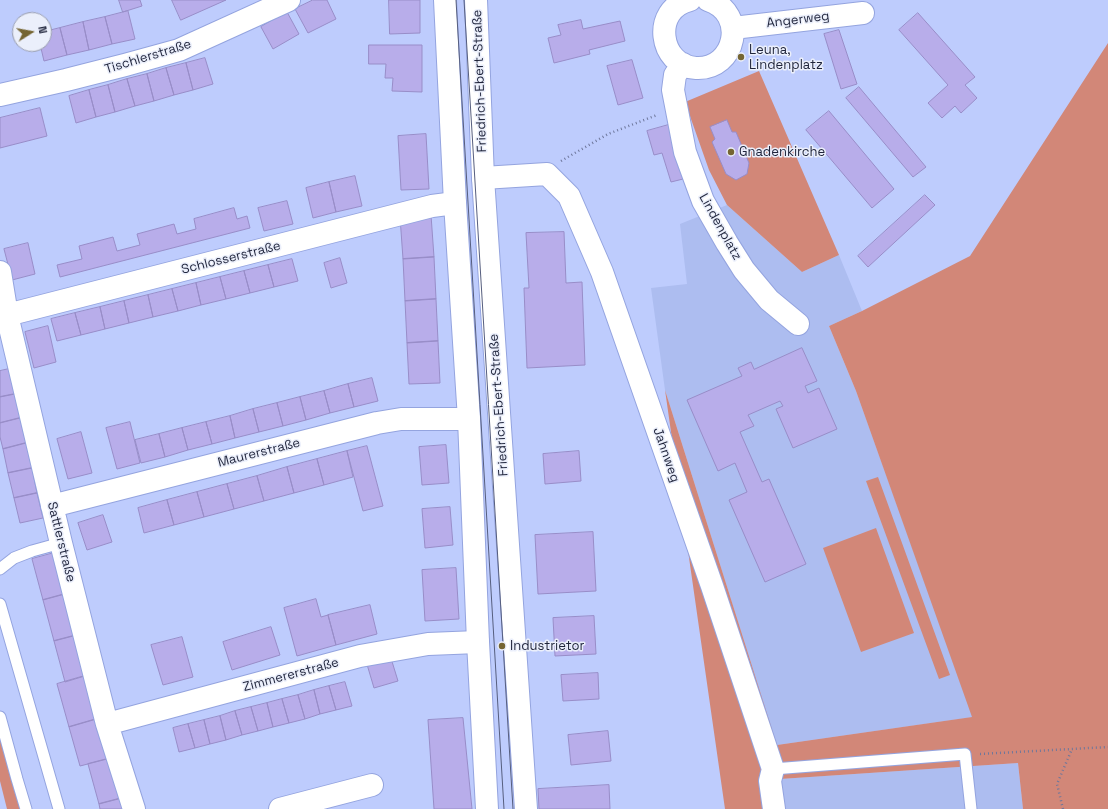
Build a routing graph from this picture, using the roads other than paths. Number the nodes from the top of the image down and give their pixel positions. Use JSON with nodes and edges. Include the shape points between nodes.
{"nodes":[{"id":1,"x":289,"y":0,"type":"edge"},
{"id":2,"x":445,"y":0,"type":"edge"},
{"id":3,"x":476,"y":0,"type":"edge"},
{"id":4,"x":690,"y":0,"type":"edge"},
{"id":5,"x":708,"y":0,"type":"edge"},
{"id":6,"x":863,"y":13,"type":"dead end"},
{"id":7,"x":733,"y":28,"type":"junction"},
{"id":8,"x":683,"y":64,"type":"junction"},
{"id":9,"x":0,"y":95,"type":"edge"},
{"id":10,"x":484,"y":178,"type":"junction"},
{"id":11,"x":455,"y":203,"type":"junction"},
{"id":12,"x":0,"y":272,"type":"edge"},
{"id":13,"x":7,"y":316,"type":"junction"},
{"id":14,"x":798,"y":324,"type":"dead end"},
{"id":15,"x":469,"y":419,"type":"junction"},
{"id":16,"x":52,"y":506,"type":"junction"},
{"id":17,"x":61,"y":543,"type":"junction"},
{"id":18,"x":0,"y":569,"type":"edge"},
{"id":19,"x":0,"y":604,"type":"edge"},
{"id":20,"x":478,"y":642,"type":"junction"},
{"id":21,"x":0,"y":717,"type":"edge"},
{"id":22,"x":107,"y":724,"type":"junction"},
{"id":23,"x":773,"y":769,"type":"junction"},
{"id":24,"x":372,"y":785,"type":"dead end"},
{"id":25,"x":26,"y":809,"type":"edge"},
{"id":26,"x":58,"y":809,"type":"edge"},
{"id":27,"x":134,"y":809,"type":"edge"},
{"id":28,"x":280,"y":809,"type":"edge"},
{"id":29,"x":487,"y":809,"type":"edge"},
{"id":30,"x":526,"y":809,"type":"edge"},
{"id":31,"x":774,"y":809,"type":"edge"},
{"id":32,"x":971,"y":809,"type":"edge"}],
"edges":[{"from":1,"to":9,"type":"street","name":"Tischlerstraße","via":[[179,50]]},
{"from":2,"to":11,"type":"street"},
{"from":3,"to":10,"type":"street","name":"Friedrich-Ebert-Straße"},
{"from":4,"to":8,"type":"street","via":[[673,9],[666,19],[664,33],[666,46],[674,58]]},
{"from":5,"to":7,"type":"street","via":[[724,10]]},
{"from":6,"to":7,"type":"street","name":"Angerweg"},
{"from":7,"to":8,"type":"street","via":[[733,38],[728,51],[721,59],[708,67],[695,68]]},
{"from":8,"to":14,"type":"street","name":"Lindenplatz","via":[[675,74],[673,90],[685,152],[703,201],[744,270],[769,300]]},
{"from":10,"to":23,"type":"street","name":"Jahnweg","via":[[547,174],[570,196],[602,272]]},
{"from":10,"to":30,"type":"street","name":"Friedrich-Ebert-Straße"},
{"from":11,"to":13,"type":"street","name":"Schlosserstraße","via":[[432,206]]},
{"from":11,"to":15,"type":"street"},
{"from":12,"to":13,"type":"street","name":"Sattlerstraße"},
{"from":13,"to":16,"type":"street","name":"Sattlerstraße"},
{"from":15,"to":16,"type":"street","name":"Maurerstraße","via":[[401,419],[377,423]]},
{"from":15,"to":20,"type":"street"},
{"from":16,"to":17,"type":"street","name":"Sattlerstraße"},
{"from":17,"to":18,"type":"lane","via":[[14,558]]},
{"from":17,"to":22,"type":"street","name":"Sattlerstraße"},
{"from":19,"to":26,"type":"lane"},
{"from":20,"to":22,"type":"street","name":"Zimmererstraße","via":[[428,644],[360,656]]},
{"from":20,"to":29,"type":"street"},
{"from":21,"to":25,"type":"lane"},
{"from":22,"to":27,"type":"street","name":"Sattlerstraße"},
{"from":23,"to":31,"type":"street","name":"Jahnweg","via":[[770,781]]},
{"from":23,"to":32,"type":"lane","via":[[965,754]]},
{"from":24,"to":28,"type":"street"}]}
